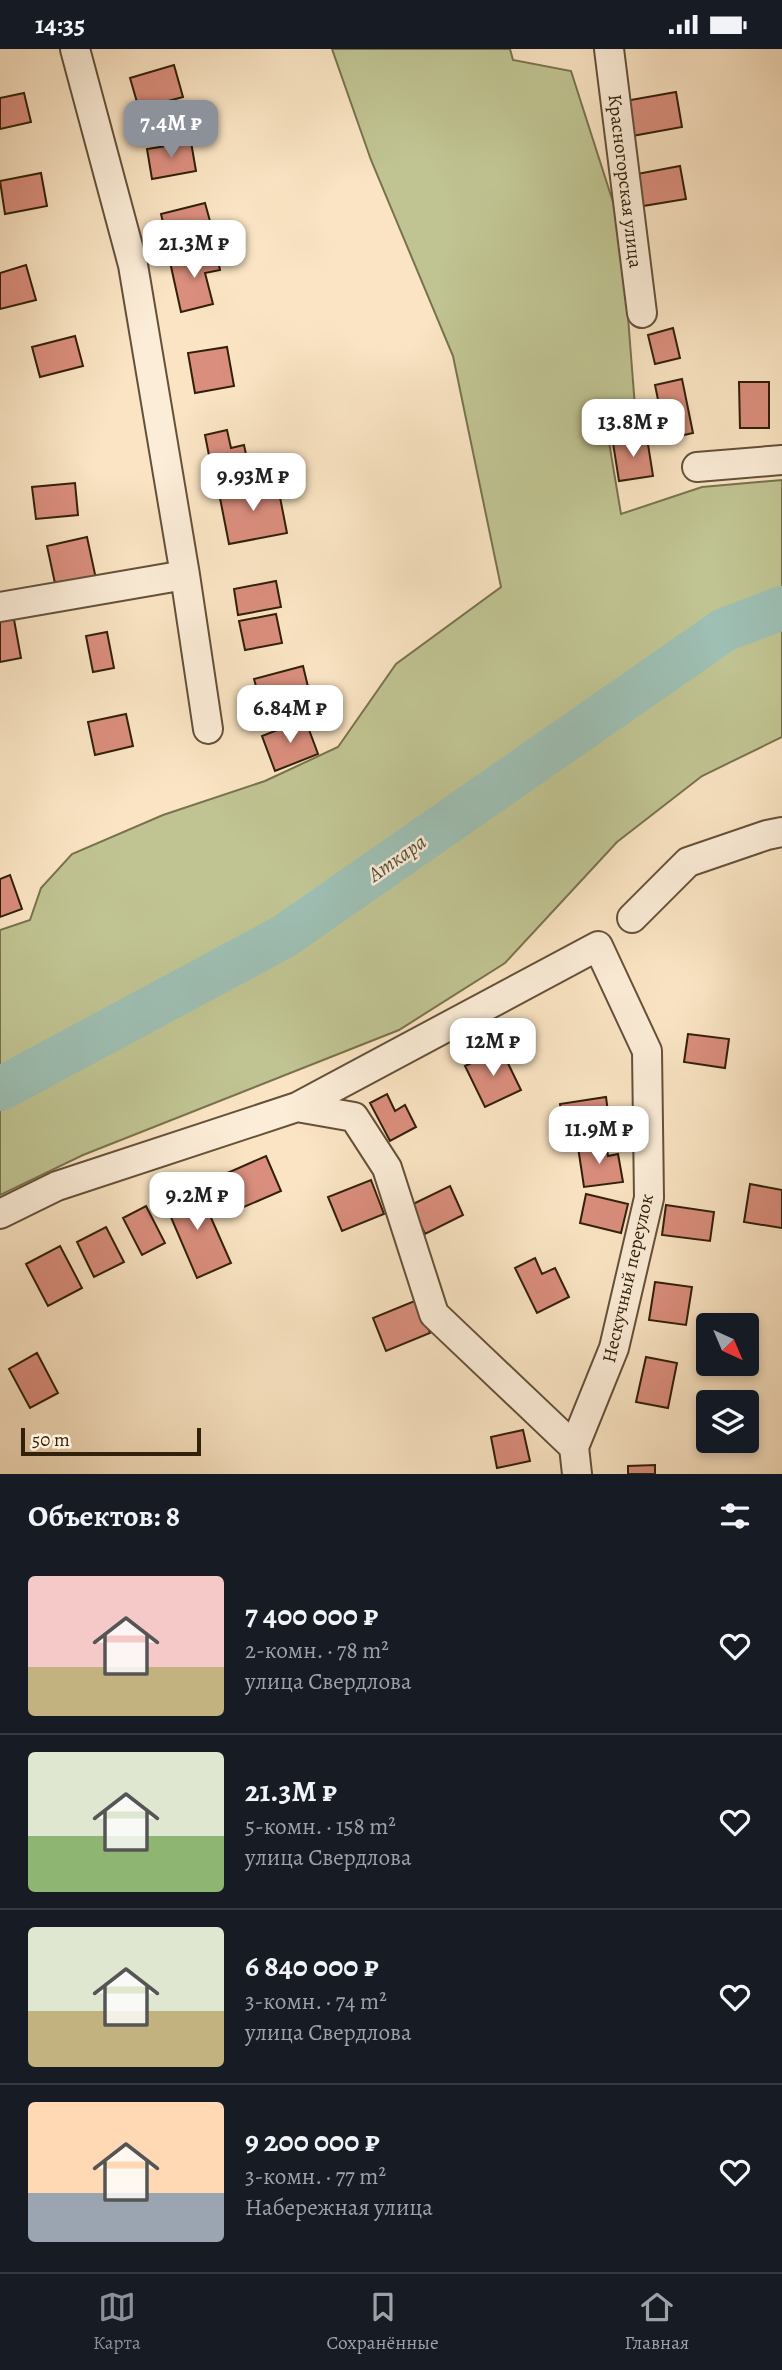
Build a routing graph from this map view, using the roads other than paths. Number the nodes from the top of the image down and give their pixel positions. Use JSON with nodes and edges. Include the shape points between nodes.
{"nodes":[{"id":1,"x":75,"y":49,"type":"edge"},
{"id":2,"x":609,"y":49,"type":"edge"},
{"id":3,"x":642,"y":313,"type":"dead end"},
{"id":4,"x":782,"y":460,"type":"edge"},
{"id":5,"x":697,"y":467,"type":"dead end"},
{"id":6,"x":185,"y":575,"type":"junction"},
{"id":7,"x":0,"y":607,"type":"edge"},
{"id":8,"x":208,"y":729,"type":"dead end"},
{"id":9,"x":782,"y":832,"type":"edge"},
{"id":10,"x":632,"y":918,"type":"dead end"},
{"id":11,"x":297,"y":1107,"type":"junction"},
{"id":12,"x":0,"y":1214,"type":"edge"},
{"id":13,"x":576,"y":1461,"type":"edge"}],
"edges":[{"from":1,"to":6,"type":"street","via":[[133,265]]},
{"from":2,"to":3,"type":"street","name":"Красногорская улица"},
{"from":4,"to":5,"type":"street"},
{"from":6,"to":7,"type":"street"},
{"from":6,"to":8,"type":"street"},
{"from":9,"to":10,"type":"street","via":[[688,862]]},
{"from":11,"to":12,"type":"street","via":[[57,1186]]},
{"from":11,"to":13,"type":"street","name":"Нескучный переулок","via":[[354,1117],[387,1168],[433,1314]]},
{"from":11,"to":13,"type":"street","name":"Нескучный переулок","via":[[598,946],[647,1051],[649,1198],[614,1348]]}]}
